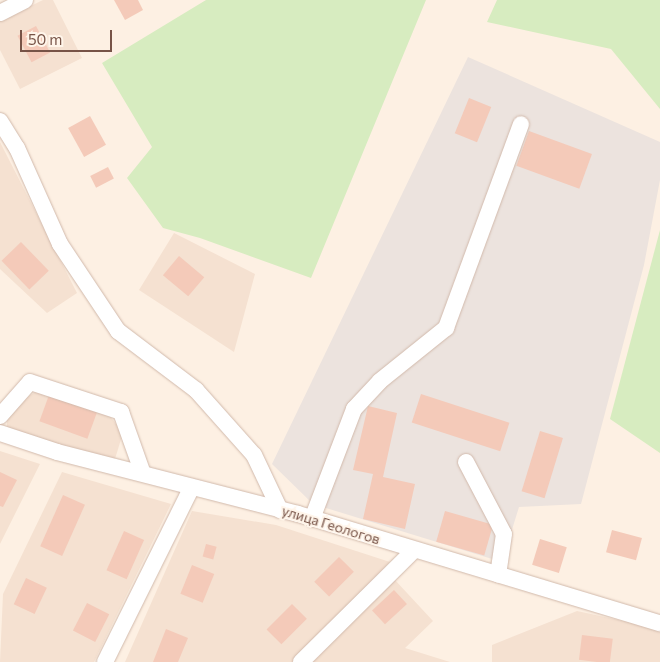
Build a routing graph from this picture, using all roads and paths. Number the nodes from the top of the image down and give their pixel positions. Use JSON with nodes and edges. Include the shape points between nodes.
{"nodes":[{"id":1,"x":25,"y":0,"type":"edge"},
{"id":2,"x":0,"y":12,"type":"edge"},
{"id":3,"x":0,"y":121,"type":"edge"},
{"id":4,"x":521,"y":124,"type":"dead end"},
{"id":5,"x":0,"y":416,"type":"edge"},
{"id":6,"x":0,"y":433,"type":"edge"},
{"id":7,"x":466,"y":462,"type":"dead end"},
{"id":8,"x":142,"y":471,"type":"junction"},
{"id":9,"x":192,"y":487,"type":"junction"},
{"id":10,"x":280,"y":510,"type":"junction"},
{"id":11,"x":312,"y":519,"type":"junction"},
{"id":12,"x":413,"y":551,"type":"junction"},
{"id":13,"x":498,"y":575,"type":"junction"},
{"id":14,"x":660,"y":623,"type":"edge"},
{"id":15,"x":105,"y":662,"type":"edge"},
{"id":16,"x":301,"y":662,"type":"edge"}],
"edges":[{"from":1,"to":2,"type":"street"},
{"from":3,"to":10,"type":"street","via":[[17,148],[60,244],[118,331],[196,390],[254,455]]},
{"from":4,"to":11,"type":"street","via":[[446,328],[380,381],[354,409]]},
{"from":5,"to":8,"type":"street","via":[[30,382],[121,412]]},
{"from":6,"to":8,"type":"street","name":"улица Геологов","via":[[57,452]]},
{"from":7,"to":13,"type":"street","via":[[504,534]]},
{"from":8,"to":9,"type":"street","name":"улица Геологов"},
{"from":9,"to":10,"type":"street","name":"улица Геологов"},
{"from":9,"to":15,"type":"street"},
{"from":10,"to":11,"type":"street","name":"улица Геологов"},
{"from":11,"to":12,"type":"street","name":"улица Геологов"},
{"from":12,"to":13,"type":"street","name":"улица Геологов"},
{"from":12,"to":16,"type":"street"},
{"from":13,"to":14,"type":"street","name":"улица Геологов"}]}
